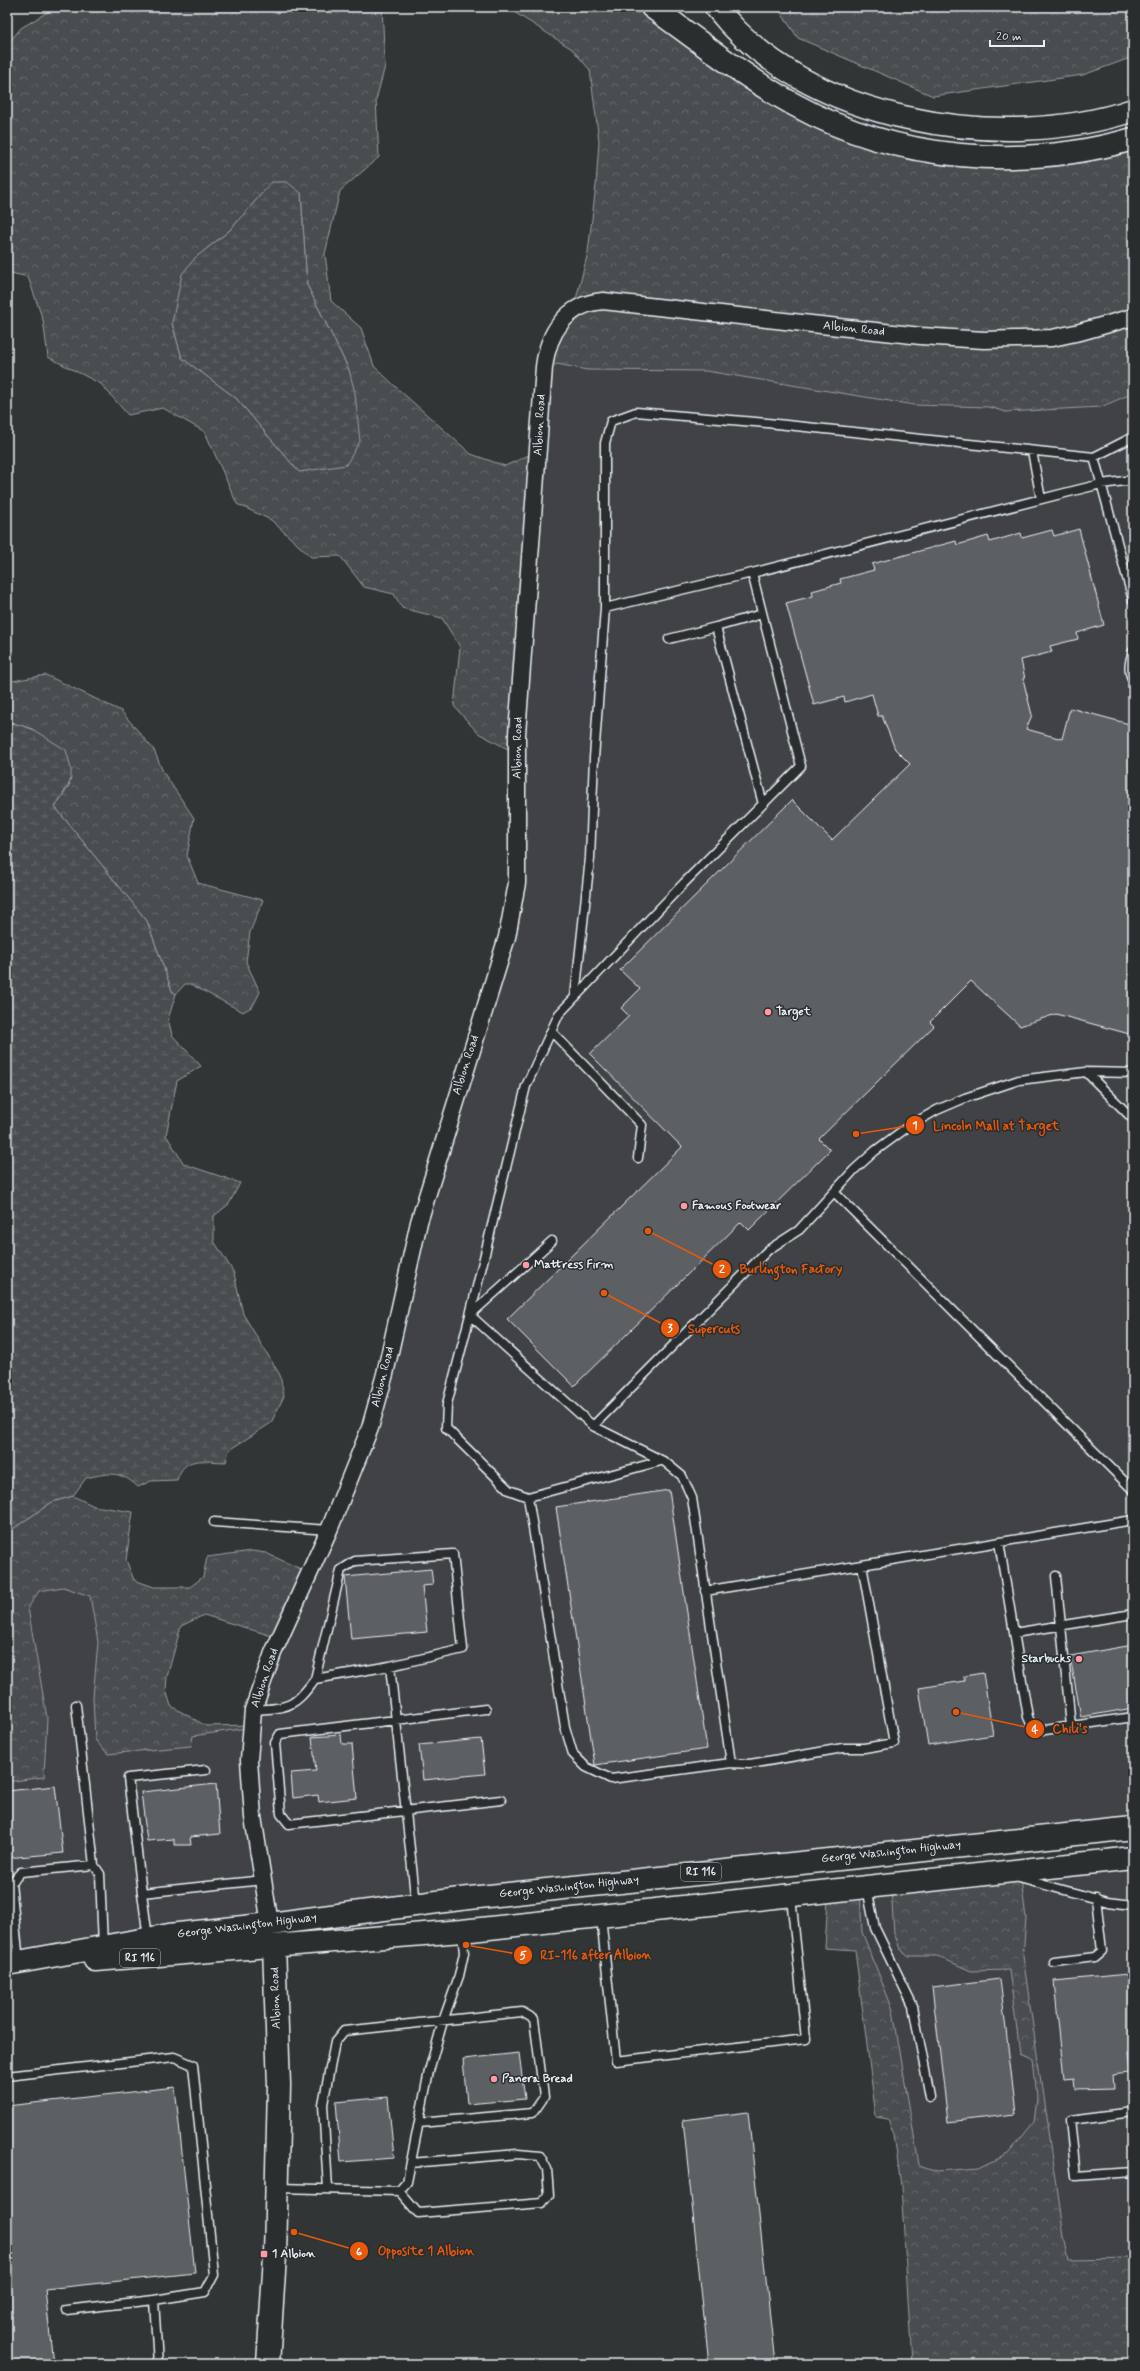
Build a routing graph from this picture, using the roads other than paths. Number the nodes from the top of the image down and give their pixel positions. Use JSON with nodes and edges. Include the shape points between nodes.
{"nodes":[{"id":1,"x":652,"y":7,"type":"edge"},
{"id":2,"x":716,"y":7,"type":"edge"},
{"id":3,"x":1133,"y":110,"type":"edge"},
{"id":4,"x":1133,"y":139,"type":"edge"},
{"id":5,"x":1133,"y":317,"type":"edge"},
{"id":6,"x":1133,"y":437,"type":"edge"},
{"id":7,"x":1032,"y":451,"type":"junction"},
{"id":8,"x":1094,"y":457,"type":"junction"},
{"id":9,"x":1133,"y":480,"type":"edge"},
{"id":10,"x":1101,"y":484,"type":"junction"},
{"id":11,"x":1041,"y":499,"type":"junction"},
{"id":12,"x":752,"y":573,"type":"junction"},
{"id":13,"x":1133,"y":600,"type":"edge"},
{"id":14,"x":605,"y":608,"type":"junction"},
{"id":15,"x":762,"y":614,"type":"junction"},
{"id":16,"x":716,"y":627,"type":"junction"},
{"id":17,"x":669,"y":639,"type":"dead end"},
{"id":18,"x":1133,"y":651,"type":"edge"},
{"id":19,"x":1133,"y":680,"type":"edge"},
{"id":20,"x":763,"y":804,"type":"junction"},
{"id":21,"x":575,"y":997,"type":"junction"},
{"id":22,"x":551,"y":1031,"type":"junction"},
{"id":23,"x":1086,"y":1072,"type":"junction"},
{"id":24,"x":1133,"y":1073,"type":"edge"},
{"id":25,"x":1133,"y":1119,"type":"edge"},
{"id":26,"x":638,"y":1158,"type":"dead end"},
{"id":27,"x":834,"y":1192,"type":"junction"},
{"id":28,"x":552,"y":1241,"type":"dead end"},
{"id":29,"x":470,"y":1315,"type":"junction"},
{"id":30,"x":593,"y":1426,"type":"junction"},
{"id":31,"x":661,"y":1461,"type":"junction"},
{"id":32,"x":1133,"y":1490,"type":"edge"},
{"id":33,"x":528,"y":1497,"type":"junction"},
{"id":34,"x":1133,"y":1520,"type":"edge"},
{"id":35,"x":214,"y":1522,"type":"dead end"},
{"id":36,"x":329,"y":1530,"type":"junction"},
{"id":37,"x":999,"y":1542,"type":"junction"},
{"id":38,"x":862,"y":1565,"type":"junction"},
{"id":39,"x":1056,"y":1576,"type":"dead end"},
{"id":40,"x":705,"y":1591,"type":"junction"},
{"id":41,"x":1133,"y":1614,"type":"edge"},
{"id":42,"x":1059,"y":1626,"type":"junction"},
{"id":43,"x":1014,"y":1633,"type":"junction"},
{"id":44,"x":390,"y":1666,"type":"junction"},
{"id":45,"x":315,"y":1679,"type":"junction"},
{"id":46,"x":76,"y":1705,"type":"dead end"},
{"id":47,"x":486,"y":1709,"type":"dead end"},
{"id":48,"x":253,"y":1710,"type":"junction"},
{"id":49,"x":1133,"y":1717,"type":"edge"},
{"id":50,"x":396,"y":1720,"type":"junction"},
{"id":51,"x":1071,"y":1726,"type":"junction"},
{"id":52,"x":731,"y":1763,"type":"junction"},
{"id":53,"x":206,"y":1770,"type":"dead end"},
{"id":54,"x":501,"y":1800,"type":"dead end"},
{"id":55,"x":406,"y":1810,"type":"junction"},
{"id":56,"x":1133,"y":1828,"type":"edge"},
{"id":57,"x":1133,"y":1858,"type":"edge"},
{"id":58,"x":94,"y":1865,"type":"junction"},
{"id":59,"x":1000,"y":1873,"type":"junction"},
{"id":60,"x":263,"y":1880,"type":"junction"},
{"id":61,"x":867,"y":1888,"type":"junction"},
{"id":62,"x":142,"y":1893,"type":"junction"},
{"id":63,"x":791,"y":1897,"type":"junction"},
{"id":64,"x":1096,"y":1898,"type":"junction"},
{"id":65,"x":416,"y":1905,"type":"junction"},
{"id":66,"x":1133,"y":1905,"type":"edge"},
{"id":67,"x":601,"y":1917,"type":"junction"},
{"id":68,"x":270,"y":1924,"type":"junction"},
{"id":69,"x":462,"y":1931,"type":"junction"},
{"id":70,"x":148,"y":1939,"type":"junction"},
{"id":71,"x":274,"y":1946,"type":"junction"},
{"id":72,"x":103,"y":1947,"type":"junction"},
{"id":73,"x":1054,"y":1962,"type":"dead end"},
{"id":74,"x":11,"y":1964,"type":"edge"},
{"id":75,"x":443,"y":2021,"type":"junction"},
{"id":76,"x":7,"y":2076,"type":"edge"},
{"id":77,"x":930,"y":2097,"type":"dead end"},
{"id":78,"x":1133,"y":2112,"type":"edge"},
{"id":79,"x":419,"y":2123,"type":"junction"},
{"id":80,"x":411,"y":2163,"type":"junction"},
{"id":81,"x":1133,"y":2172,"type":"edge"},
{"id":82,"x":277,"y":2188,"type":"junction"},
{"id":83,"x":328,"y":2189,"type":"junction"},
{"id":84,"x":399,"y":2191,"type":"junction"},
{"id":85,"x":154,"y":2300,"type":"junction"},
{"id":86,"x":66,"y":2310,"type":"dead end"},
{"id":87,"x":149,"y":2364,"type":"edge"},
{"id":88,"x":158,"y":2364,"type":"edge"},
{"id":89,"x":268,"y":2364,"type":"edge"}],
"edges":[{"from":1,"to":4,"type":"main road","via":[[774,93],[840,126],[887,142],[965,155],[1018,157],[1087,149]]},
{"from":2,"to":3,"type":"main road","via":[[753,45],[787,69],[829,91],[894,115],[941,124],[1015,129],[1083,122]]},
{"from":5,"to":36,"type":"street","name":"Albion Road","via":[[1080,332],[1017,340],[921,336],[603,302],[584,304],[560,323],[546,355],[542,391],[518,716],[518,865],[512,918],[417,1229],[385,1374],[370,1428]]},
{"from":6,"to":8,"type":"lane"},
{"from":7,"to":8,"type":"lane"},
{"from":7,"to":11,"type":"lane"},
{"from":7,"to":14,"type":"lane","via":[[715,418],[636,412],[629,414],[611,421],[605,444]]},
{"from":8,"to":10,"type":"lane"},
{"from":9,"to":10,"type":"lane"},
{"from":10,"to":11,"type":"lane"},
{"from":10,"to":13,"type":"lane"},
{"from":11,"to":12,"type":"lane"},
{"from":12,"to":14,"type":"lane"},
{"from":12,"to":15,"type":"lane"},
{"from":14,"to":21,"type":"lane","via":[[590,858]]},
{"from":15,"to":16,"type":"lane"},
{"from":15,"to":20,"type":"lane","via":[[801,766]]},
{"from":16,"to":17,"type":"lane"},
{"from":16,"to":20,"type":"lane"},
{"from":18,"to":19,"type":"lane","via":[[1130,660],[1130,675]]},
{"from":20,"to":21,"type":"lane"},
{"from":21,"to":22,"type":"lane","via":[[559,1014]]},
{"from":22,"to":26,"type":"lane","via":[[642,1125]]},
{"from":22,"to":29,"type":"lane","via":[[526,1086]]},
{"from":23,"to":24,"type":"lane"},
{"from":23,"to":25,"type":"lane"},
{"from":23,"to":27,"type":"lane","via":[[1019,1080],[937,1110],[909,1126],[875,1151]]},
{"from":27,"to":30,"type":"lane","via":[[799,1230],[768,1250]]},
{"from":27,"to":32,"type":"lane"},
{"from":28,"to":29,"type":"lane"},
{"from":29,"to":30,"type":"lane"},
{"from":29,"to":33,"type":"lane","via":[[447,1404],[446,1428],[509,1490]]},
{"from":30,"to":31,"type":"lane"},
{"from":31,"to":33,"type":"lane"},
{"from":31,"to":40,"type":"lane","via":[[682,1476],[692,1498]]},
{"from":33,"to":52,"type":"lane","via":[[565,1727],[573,1754],[586,1767],[611,1779]]},
{"from":34,"to":37,"type":"lane"},
{"from":35,"to":36,"type":"lane"},
{"from":36,"to":48,"type":"street","name":"Albion Road","via":[[273,1653]]},
{"from":37,"to":38,"type":"lane"},
{"from":37,"to":43,"type":"lane"},
{"from":38,"to":40,"type":"lane"},
{"from":38,"to":52,"type":"lane","via":[[894,1743],[864,1748],[843,1748],[750,1764]]},
{"from":39,"to":42,"type":"lane"},
{"from":40,"to":52,"type":"lane"},
{"from":41,"to":42,"type":"lane"},
{"from":42,"to":43,"type":"lane"},
{"from":42,"to":51,"type":"lane"},
{"from":43,"to":51,"type":"lane","via":[[1028,1717],[1033,1728],[1045,1730]]},
{"from":44,"to":45,"type":"lane"},
{"from":44,"to":45,"type":"lane","via":[[463,1649],[453,1554],[355,1561],[341,1570]]},
{"from":44,"to":50,"type":"lane"},
{"from":45,"to":48,"type":"lane","via":[[302,1698],[291,1705]]},
{"from":46,"to":58,"type":"lane"},
{"from":47,"to":50,"type":"lane"},
{"from":48,"to":60,"type":"street","name":"Albion Road","via":[[249,1760],[254,1825]]},
{"from":49,"to":51,"type":"lane"},
{"from":50,"to":55,"type":"lane"},
{"from":50,"to":55,"type":"lane","via":[[280,1734],[275,1742],[281,1814],[288,1824]]},
{"from":53,"to":62,"type":"lane","via":[[128,1778]]},
{"from":54,"to":55,"type":"lane"},
{"from":55,"to":65,"type":"lane"},
{"from":56,"to":65,"type":"main road","name":"George Washington Highway","number":"RI 116","via":[[604,1882]]},
{"from":57,"to":59,"type":"main road","name":"George Washington Highway","number":"RI 116"},
{"from":58,"to":72,"type":"lane","via":[[100,1874]]},
{"from":58,"to":74,"type":"lane","via":[[21,1872],[11,1883]]},
{"from":59,"to":61,"type":"main road","name":"George Washington Highway","number":"RI 116"},
{"from":59,"to":64,"type":"lane"},
{"from":60,"to":62,"type":"lane"},
{"from":60,"to":68,"type":"street","name":"Albion Road"},
{"from":61,"to":63,"type":"main road","name":"George Washington Highway","number":"RI 116"},
{"from":61,"to":77,"type":"lane","via":[[875,1928],[913,2006]]},
{"from":62,"to":70,"type":"lane"},
{"from":63,"to":67,"type":"main road","name":"George Washington Highway","number":"RI 116"},
{"from":63,"to":67,"type":"lane","via":[[806,2039],[616,2061]]},
{"from":64,"to":66,"type":"lane"},
{"from":64,"to":73,"type":"lane","via":[[1102,1951],[1095,1957]]},
{"from":65,"to":68,"type":"main road","name":"George Washington Highway","number":"RI 116"},
{"from":67,"to":69,"type":"main road","name":"George Washington Highway","number":"RI 116"},
{"from":68,"to":70,"type":"main road","name":"George Washington Highway","number":"RI 116"},
{"from":68,"to":71,"type":"main road","name":"Albion Road"},
{"from":69,"to":71,"type":"main road","name":"George Washington Highway","number":"RI 116"},
{"from":69,"to":75,"type":"lane","via":[[464,1952],[459,1976]]},
{"from":70,"to":72,"type":"main road","name":"George Washington Highway","number":"RI 116"},
{"from":71,"to":74,"type":"main road","name":"George Washington Highway","number":"RI 116","via":[[158,1957]]},
{"from":71,"to":82,"type":"main road","name":"Albion Road","via":[[279,2085]]},
{"from":72,"to":74,"type":"main road","name":"George Washington Highway","number":"RI 116"},
{"from":75,"to":79,"type":"lane","via":[[429,2071]]},
{"from":75,"to":79,"type":"lane","via":[[522,2012],[534,2019],[544,2097],[533,2113]]},
{"from":75,"to":83,"type":"lane","via":[[344,2031],[335,2042],[323,2104]]},
{"from":76,"to":85,"type":"lane","via":[[174,2057],[193,2065],[214,2275],[205,2292]]},
{"from":78,"to":81,"type":"lane","via":[[1070,2120],[1076,2176]]},
{"from":79,"to":80,"type":"lane"},
{"from":80,"to":84,"type":"lane","via":[[407,2182]]},
{"from":80,"to":84,"type":"lane","via":[[518,2154],[540,2156],[547,2169],[549,2195],[542,2203],[418,2213]]},
{"from":82,"to":83,"type":"lane"},
{"from":82,"to":89,"type":"main road","name":"Albion Road","via":[[276,2256]]},
{"from":83,"to":84,"type":"lane"},
{"from":85,"to":86,"type":"lane"},
{"from":85,"to":88,"type":"lane"},
{"from":87,"to":88,"type":"lane"}]}
